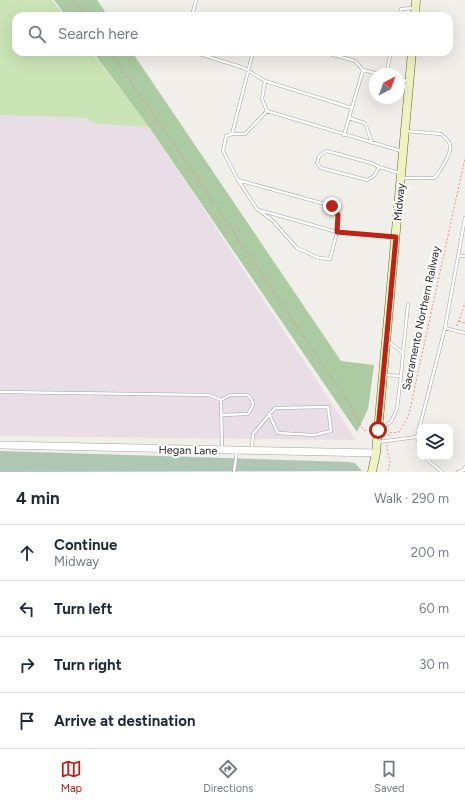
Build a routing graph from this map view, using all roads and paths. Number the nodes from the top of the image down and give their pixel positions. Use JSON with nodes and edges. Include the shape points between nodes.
{"nodes":[{"id":1,"x":74,"y":0,"type":"edge"},
{"id":2,"x":196,"y":0,"type":"edge"},
{"id":3,"x":416,"y":4,"type":"edge"},
{"id":4,"x":82,"y":12,"type":"edge"},
{"id":5,"x":193,"y":12,"type":"edge"},
{"id":6,"x":400,"y":12,"type":"edge"},
{"id":7,"x":113,"y":56,"type":"edge"},
{"id":8,"x":205,"y":56,"type":"edge"},
{"id":9,"x":252,"y":56,"type":"edge"},
{"id":10,"x":337,"y":56,"type":"edge"},
{"id":11,"x":390,"y":56,"type":"edge"},
{"id":12,"x":412,"y":56,"type":"edge"},
{"id":13,"x":387,"y":68,"type":"edge"},
{"id":14,"x":363,"y":70,"type":"junction"},
{"id":15,"x":248,"y":71,"type":"junction"},
{"id":16,"x":369,"y":72,"type":"edge"},
{"id":17,"x":265,"y":81,"type":"junction"},
{"id":18,"x":405,"y":81,"type":"edge"},
{"id":19,"x":410,"y":82,"type":"junction"},
{"id":20,"x":352,"y":108,"type":"junction"},
{"id":21,"x":267,"y":111,"type":"junction"},
{"id":22,"x":349,"y":118,"type":"junction"},
{"id":23,"x":405,"y":131,"type":"junction"},
{"id":24,"x":232,"y":134,"type":"junction"},
{"id":25,"x":344,"y":135,"type":"junction"},
{"id":26,"x":372,"y":143,"type":"junction"},
{"id":27,"x":403,"y":152,"type":"junction"},
{"id":28,"x":465,"y":158,"type":"edge"},
{"id":29,"x":379,"y":167,"type":"junction"},
{"id":30,"x":401,"y":176,"type":"junction"},
{"id":31,"x":238,"y":180,"type":"junction"},
{"id":32,"x":257,"y":209,"type":"junction"},
{"id":33,"x":465,"y":218,"type":"edge"},
{"id":34,"x":337,"y":232,"type":"junction"},
{"id":35,"x":396,"y":237,"type":"junction"},
{"id":36,"x":458,"y":256,"type":"junction"},
{"id":37,"x":465,"y":256,"type":"edge"},
{"id":38,"x":465,"y":303,"type":"edge"},
{"id":39,"x":408,"y":304,"type":"dead end"},
{"id":40,"x":459,"y":321,"type":"junction"},
{"id":41,"x":465,"y":323,"type":"edge"},
{"id":42,"x":445,"y":328,"type":"junction"},
{"id":43,"x":456,"y":331,"type":"junction"},
{"id":44,"x":465,"y":333,"type":"edge"},
{"id":45,"x":386,"y":339,"type":"junction"},
{"id":46,"x":403,"y":353,"type":"junction"},
{"id":47,"x":383,"y":375,"type":"junction"},
{"id":48,"x":401,"y":376,"type":"junction"},
{"id":49,"x":0,"y":392,"type":"edge"},
{"id":50,"x":221,"y":400,"type":"junction"},
{"id":51,"x":221,"y":414,"type":"junction"},
{"id":52,"x":269,"y":414,"type":"junction"},
{"id":53,"x":420,"y":424,"type":"edge"},
{"id":54,"x":378,"y":430,"type":"junction"},
{"id":55,"x":366,"y":431,"type":"dead end"},
{"id":56,"x":417,"y":436,"type":"edge"},
{"id":57,"x":388,"y":441,"type":"junction"},
{"id":58,"x":377,"y":442,"type":"junction"},
{"id":59,"x":0,"y":445,"type":"edge"},
{"id":60,"x":222,"y":450,"type":"junction"},
{"id":61,"x":237,"y":451,"type":"junction"},
{"id":62,"x":251,"y":451,"type":"junction"},
{"id":63,"x":376,"y":453,"type":"junction"},
{"id":64,"x":428,"y":460,"type":"edge"},
{"id":65,"x":465,"y":467,"type":"edge"},
{"id":66,"x":234,"y":472,"type":"edge"},
{"id":67,"x":372,"y":472,"type":"edge"},
{"id":68,"x":388,"y":472,"type":"edge"},
{"id":69,"x":442,"y":472,"type":"edge"},
{"id":70,"x":458,"y":472,"type":"edge"}],
"edges":[{"from":1,"to":4,"type":"path"},
{"from":2,"to":5,"type":"lane"},
{"from":3,"to":6,"type":"lane","via":[[401,9]]},
{"from":7,"to":55,"type":"path"},
{"from":8,"to":15,"type":"lane"},
{"from":9,"to":15,"type":"lane"},
{"from":10,"to":14,"type":"lane","via":[[355,61]]},
{"from":11,"to":13,"type":"lane"},
{"from":12,"to":19,"type":"main road","name":"Midway"},
{"from":14,"to":16,"type":"lane"},
{"from":14,"to":20,"type":"lane"},
{"from":15,"to":17,"type":"lane"},
{"from":15,"to":24,"type":"lane"},
{"from":17,"to":20,"type":"lane"},
{"from":17,"to":21,"type":"lane","via":[[262,100]]},
{"from":18,"to":19,"type":"lane"},
{"from":19,"to":23,"type":"main road","name":"Midway"},
{"from":20,"to":22,"type":"lane"},
{"from":21,"to":24,"type":"lane","via":[[245,134]]},
{"from":21,"to":25,"type":"lane"},
{"from":22,"to":25,"type":"lane"},
{"from":22,"to":26,"type":"lane","via":[[365,123]]},
{"from":23,"to":27,"type":"main road","name":"Midway"},
{"from":23,"to":30,"type":"lane","via":[[441,134],[450,145],[450,150],[434,178]]},
{"from":24,"to":31,"type":"lane","via":[[226,136],[223,151]]},
{"from":25,"to":26,"type":"lane"},
{"from":26,"to":27,"type":"lane"},
{"from":27,"to":30,"type":"main road","name":"Midway"},
{"from":28,"to":57,"type":"path","name":"Sacramento Northern Railway","via":[[408,414],[399,432],[389,433]]},
{"from":29,"to":29,"type":"lane","via":[[327,151],[321,153],[317,163],[321,168],[367,180],[374,176]]},
{"from":29,"to":30,"type":"lane"},
{"from":30,"to":35,"type":"main road","name":"Midway"},
{"from":31,"to":32,"type":"lane"},
{"from":31,"to":34,"type":"lane","via":[[332,206],[338,215]]},
{"from":32,"to":34,"type":"lane"},
{"from":32,"to":34,"type":"lane","via":[[272,220],[297,248],[319,258],[330,258]]},
{"from":33,"to":36,"type":"lane"},
{"from":34,"to":35,"type":"lane"},
{"from":35,"to":45,"type":"main road","name":"Midway"},
{"from":36,"to":37,"type":"lane"},
{"from":36,"to":42,"type":"lane"},
{"from":38,"to":40,"type":"path"},
{"from":39,"to":46,"type":"lane"},
{"from":40,"to":41,"type":"path"},
{"from":40,"to":43,"type":"path"},
{"from":42,"to":43,"type":"lane"},
{"from":42,"to":53,"type":"lane"},
{"from":43,"to":44,"type":"lane"},
{"from":45,"to":46,"type":"lane"},
{"from":45,"to":47,"type":"main road","name":"Midway"},
{"from":46,"to":48,"type":"lane"},
{"from":47,"to":48,"type":"lane"},
{"from":47,"to":54,"type":"main road","name":"Midway"},
{"from":48,"to":54,"type":"lane","via":[[397,409],[391,422]]},
{"from":49,"to":50,"type":"lane","via":[[209,396]]},
{"from":50,"to":51,"type":"lane"},
{"from":50,"to":51,"type":"lane","via":[[230,395],[248,396],[253,405],[248,414]]},
{"from":51,"to":60,"type":"lane"},
{"from":52,"to":52,"type":"lane","via":[[275,408],[328,408],[331,431],[314,435],[278,433]]},
{"from":52,"to":62,"type":"lane","via":[[253,434]]},
{"from":54,"to":58,"type":"main road","name":"Midway"},
{"from":56,"to":57,"type":"lane"},
{"from":57,"to":58,"type":"lane"},
{"from":57,"to":68,"type":"path"},
{"from":58,"to":63,"type":"main road","name":"Midway"},
{"from":59,"to":60,"type":"street","name":"Hegan Lane"},
{"from":60,"to":61,"type":"street","name":"Hegan Lane"},
{"from":61,"to":62,"type":"street","name":"Hegan Lane"},
{"from":61,"to":66,"type":"lane"},
{"from":62,"to":63,"type":"street","name":"Hegan Lane"},
{"from":63,"to":67,"type":"main road","name":"Midway"},
{"from":64,"to":69,"type":"lane"},
{"from":65,"to":70,"type":"lane"}]}
